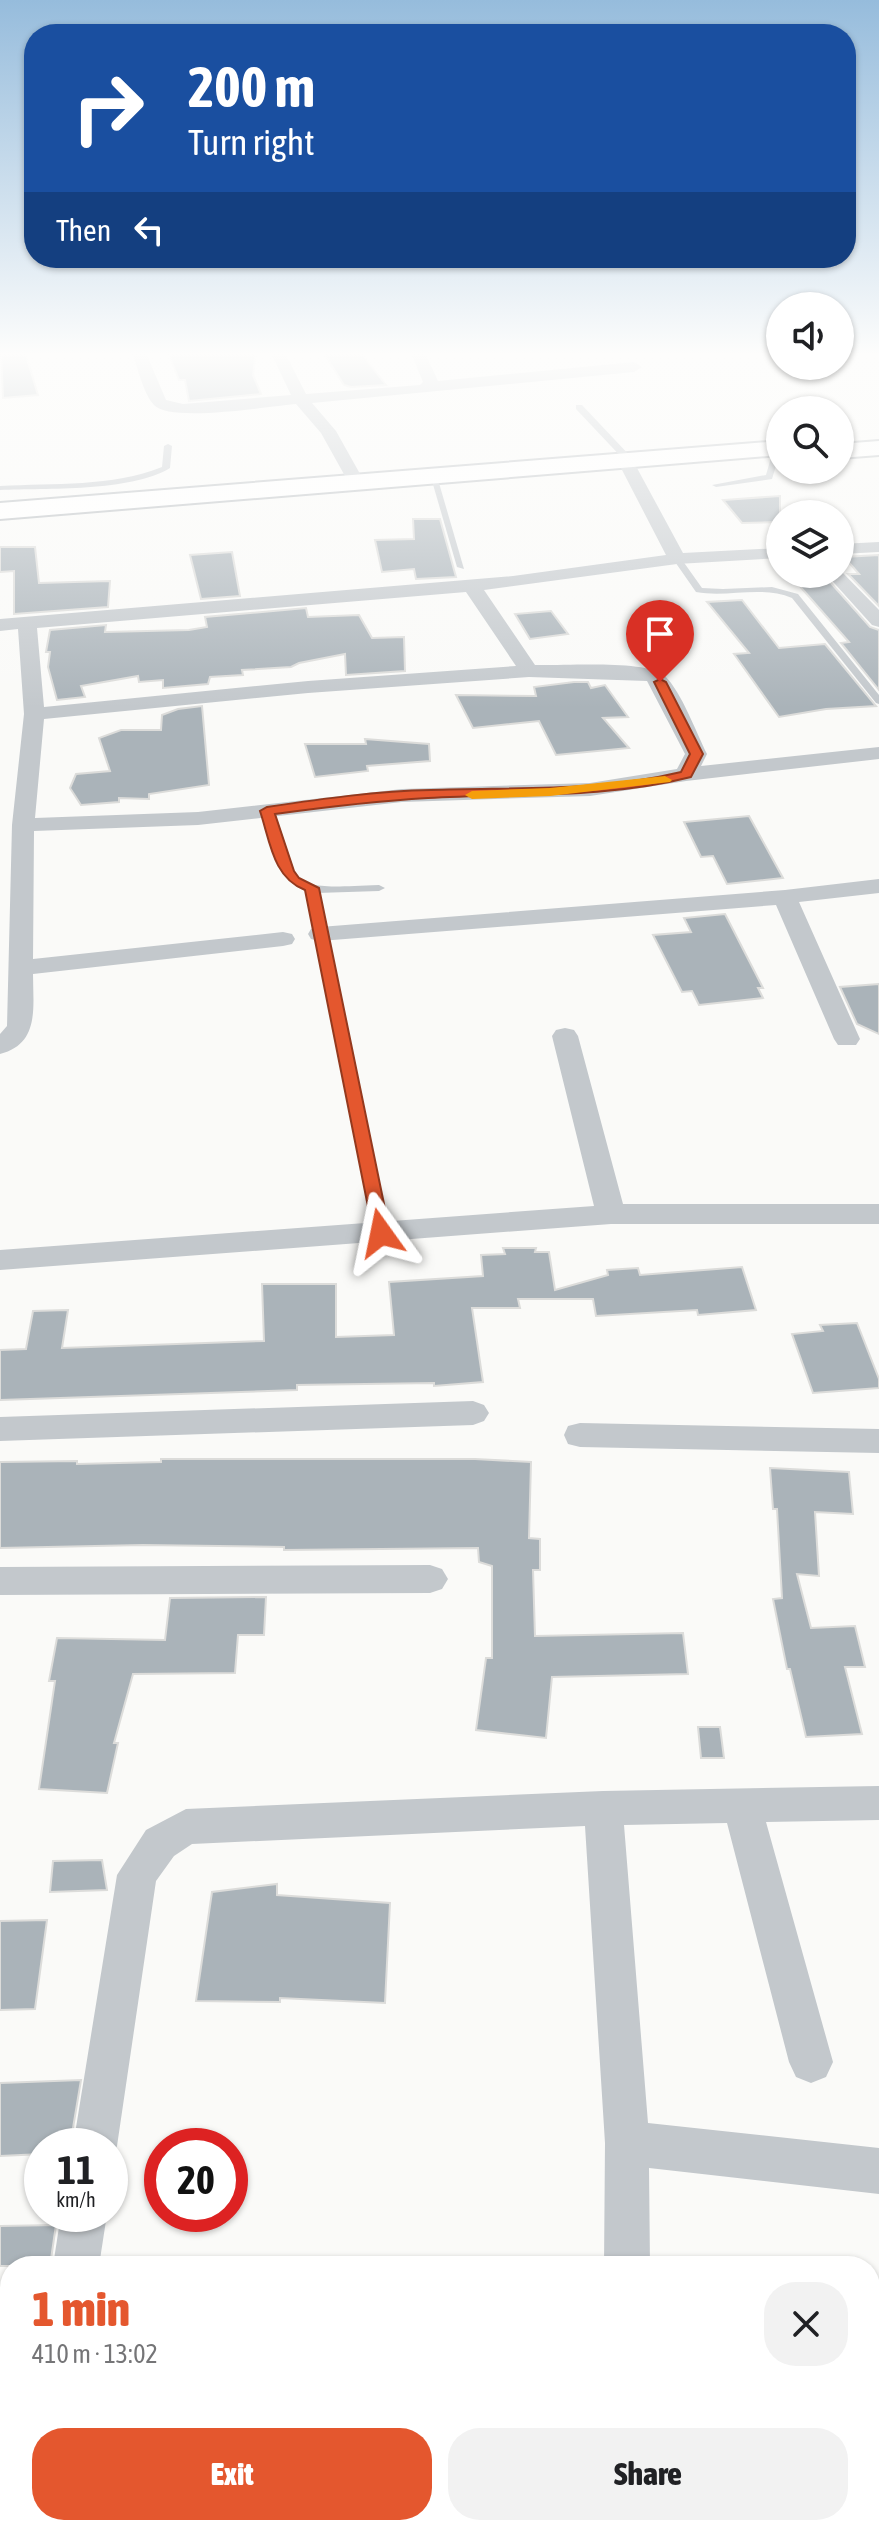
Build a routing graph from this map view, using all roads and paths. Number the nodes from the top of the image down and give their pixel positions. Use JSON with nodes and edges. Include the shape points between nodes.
{"nodes":[{"id":1,"x":157,"y":471,"type":"edge"},
{"id":2,"x":351,"y":471,"type":"edge"},
{"id":3,"x":511,"y":471,"type":"edge"},
{"id":4,"x":554,"y":471,"type":"edge"},
{"id":5,"x":633,"y":471,"type":"edge"},
{"id":6,"x":766,"y":477,"type":"edge"},
{"id":7,"x":356,"y":481,"type":"junction"},
{"id":8,"x":435,"y":483,"type":"junction"},
{"id":9,"x":716,"y":485,"type":"dead end"},
{"id":10,"x":0,"y":488,"type":"edge"},
{"id":11,"x":0,"y":511,"type":"edge"},
{"id":12,"x":0,"y":518,"type":"edge"},
{"id":13,"x":879,"y":547,"type":"edge"},
{"id":14,"x":854,"y":548,"type":"edge"},
{"id":15,"x":766,"y":554,"type":"edge"},
{"id":16,"x":677,"y":559,"type":"junction"},
{"id":17,"x":461,"y":567,"type":"dead end"},
{"id":18,"x":471,"y":585,"type":"junction"},
{"id":19,"x":848,"y":588,"type":"edge"},
{"id":20,"x":879,"y":621,"type":"edge"},
{"id":21,"x":27,"y":623,"type":"junction"},
{"id":22,"x":0,"y":625,"type":"edge"},
{"id":23,"x":529,"y":671,"type":"junction"},
{"id":24,"x":879,"y":701,"type":"edge"},
{"id":25,"x":34,"y":714,"type":"junction"},
{"id":26,"x":879,"y":753,"type":"edge"},
{"id":27,"x":686,"y":774,"type":"junction"},
{"id":28,"x":267,"y":811,"type":"junction"},
{"id":29,"x":23,"y":825,"type":"junction"},
{"id":30,"x":879,"y":886,"type":"edge"},
{"id":31,"x":311,"y":888,"type":"junction"},
{"id":32,"x":379,"y":888,"type":"dead end"},
{"id":33,"x":785,"y":897,"type":"junction"},
{"id":34,"x":320,"y":934,"type":"junction"},
{"id":35,"x":283,"y":939,"type":"dead end"},
{"id":36,"x":21,"y":968,"type":"junction"},
{"id":37,"x":565,"y":1036,"type":"dead end"},
{"id":38,"x":847,"y":1039,"type":"dead end"},
{"id":39,"x":0,"y":1046,"type":"edge"},
{"id":40,"x":611,"y":1214,"type":"junction"},
{"id":41,"x":879,"y":1214,"type":"edge"},
{"id":42,"x":381,"y":1233,"type":"junction"},
{"id":43,"x":0,"y":1260,"type":"edge"},
{"id":44,"x":473,"y":1413,"type":"dead end"},
{"id":45,"x":0,"y":1429,"type":"edge"},
{"id":46,"x":580,"y":1435,"type":"dead end"},
{"id":47,"x":879,"y":1441,"type":"edge"},
{"id":48,"x":430,"y":1579,"type":"dead end"},
{"id":49,"x":0,"y":1581,"type":"edge"},
{"id":50,"x":879,"y":1803,"type":"edge"},
{"id":51,"x":741,"y":1804,"type":"junction"},
{"id":52,"x":603,"y":1808,"type":"junction"},
{"id":53,"x":811,"y":2062,"type":"dead end"},
{"id":54,"x":98,"y":2128,"type":"edge"},
{"id":55,"x":627,"y":2143,"type":"junction"},
{"id":56,"x":879,"y":2171,"type":"edge"},
{"id":57,"x":81,"y":2232,"type":"edge"},
{"id":58,"x":78,"y":2256,"type":"edge"},
{"id":59,"x":627,"y":2256,"type":"edge"}],
"edges":[{"from":1,"to":10,"type":"lane","via":[[98,482]]},
{"from":2,"to":7,"type":"street"},
{"from":3,"to":7,"type":"highway"},
{"from":4,"to":8,"type":"highway"},
{"from":5,"to":16,"type":"street"},
{"from":6,"to":9,"type":"lane"},
{"from":7,"to":11,"type":"highway"},
{"from":8,"to":12,"type":"highway"},
{"from":8,"to":17,"type":"lane"},
{"from":13,"to":14,"type":"street"},
{"from":15,"to":16,"type":"street"},
{"from":16,"to":18,"type":"street"},
{"from":16,"to":24,"type":"lane","via":[[699,590],[769,589],[795,596]]},
{"from":18,"to":21,"type":"street"},
{"from":18,"to":23,"type":"street"},
{"from":19,"to":20,"type":"street"},
{"from":21,"to":22,"type":"street"},
{"from":21,"to":25,"type":"street"},
{"from":23,"to":25,"type":"street"},
{"from":23,"to":27,"type":"street","via":[[653,676],[696,754]]},
{"from":25,"to":29,"type":"street"},
{"from":26,"to":27,"type":"street"},
{"from":27,"to":28,"type":"street","via":[[550,792],[428,794]]},
{"from":28,"to":29,"type":"street"},
{"from":28,"to":31,"type":"lane","via":[[287,872]]},
{"from":29,"to":36,"type":"street"},
{"from":30,"to":33,"type":"street"},
{"from":31,"to":32,"type":"lane"},
{"from":31,"to":34,"type":"lane"},
{"from":33,"to":34,"type":"street"},
{"from":33,"to":38,"type":"street"},
{"from":34,"to":42,"type":"lane"},
{"from":35,"to":36,"type":"street"},
{"from":36,"to":39,"type":"street","via":[[20,1026]]},
{"from":37,"to":40,"type":"street"},
{"from":40,"to":41,"type":"street"},
{"from":40,"to":42,"type":"street"},
{"from":42,"to":43,"type":"street"},
{"from":44,"to":45,"type":"street"},
{"from":46,"to":47,"type":"street"},
{"from":48,"to":49,"type":"street"},
{"from":50,"to":51,"type":"street"},
{"from":51,"to":52,"type":"street"},
{"from":51,"to":53,"type":"street"},
{"from":52,"to":54,"type":"street","via":[[186,1827],[160,1843],[137,1875]]},
{"from":52,"to":55,"type":"street"},
{"from":55,"to":56,"type":"street"},
{"from":55,"to":59,"type":"street"},
{"from":57,"to":58,"type":"street"}]}
